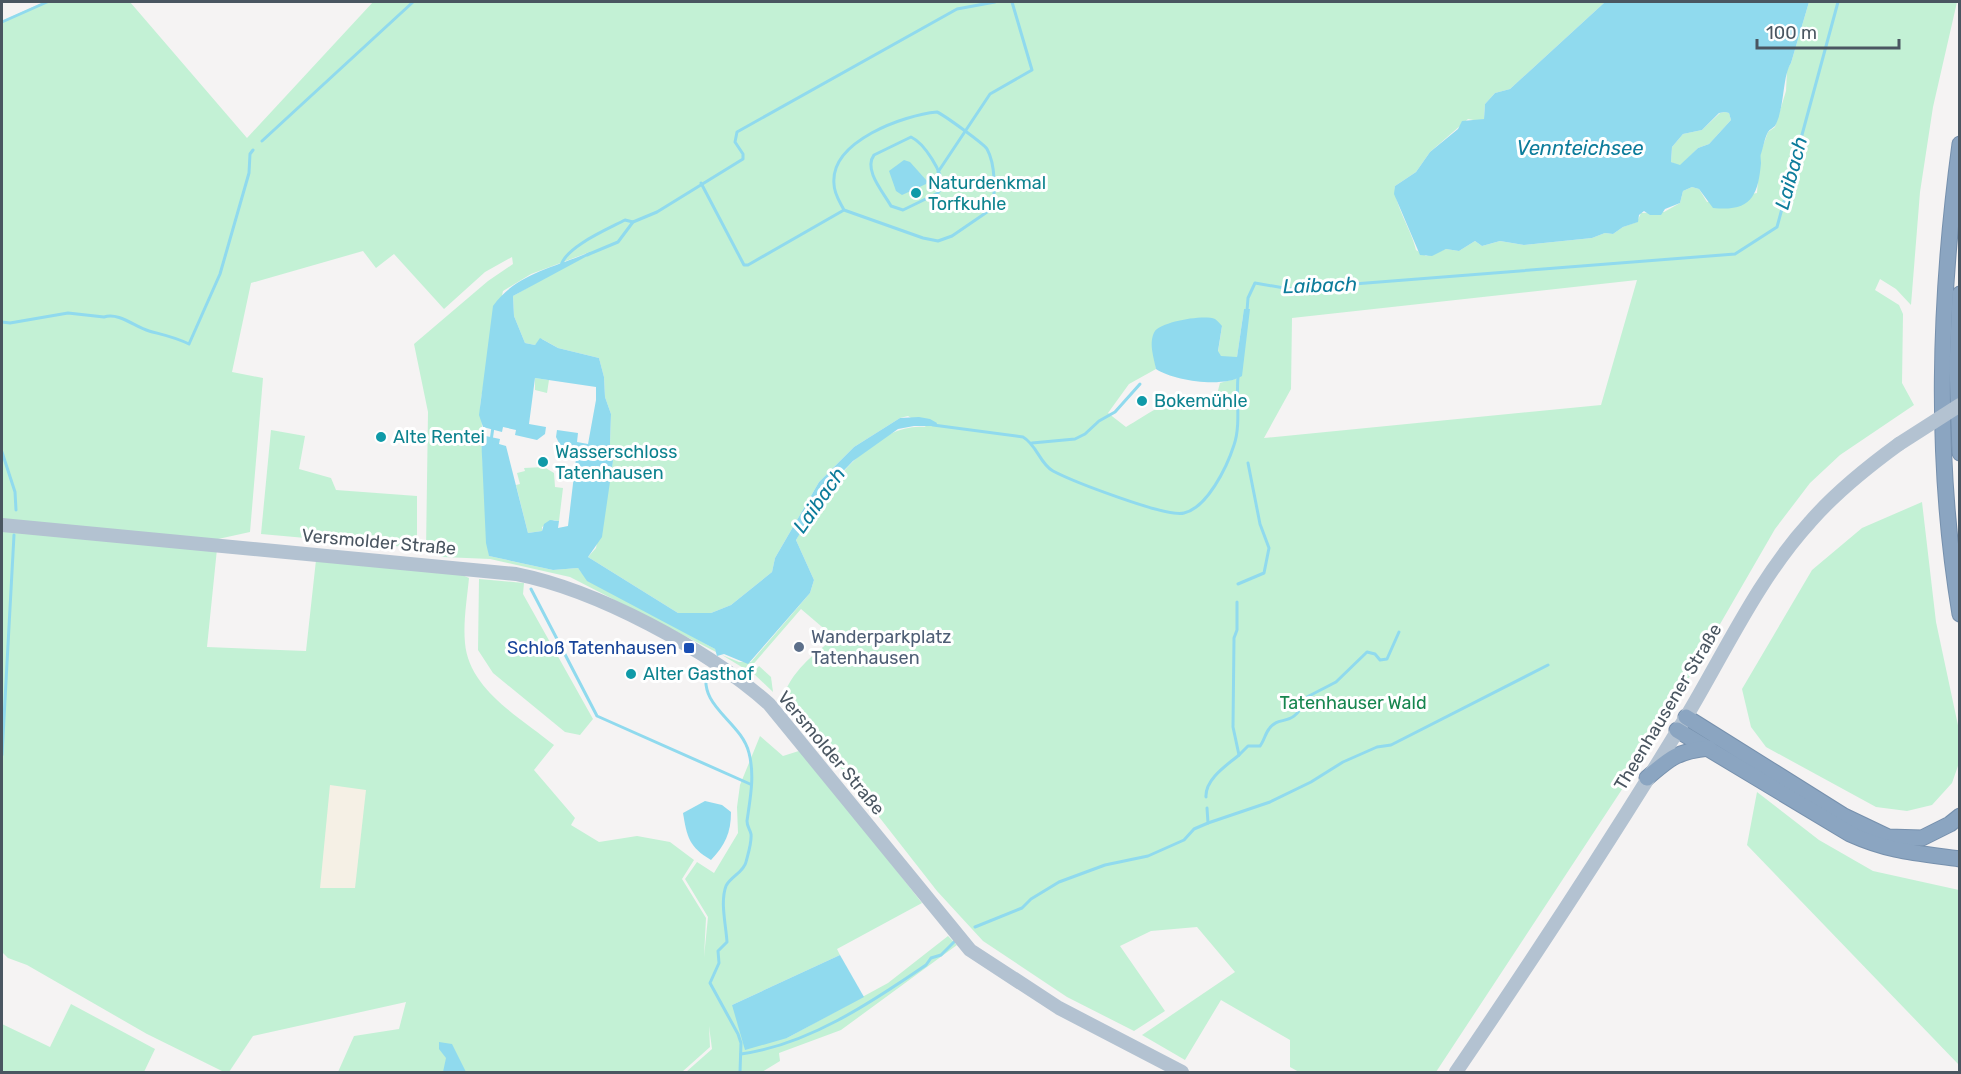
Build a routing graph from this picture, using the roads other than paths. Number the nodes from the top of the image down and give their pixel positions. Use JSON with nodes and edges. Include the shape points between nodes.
{"nodes":[{"id":1,"x":1959,"y":144,"type":"edge"},
{"id":2,"x":1959,"y":294,"type":"edge"},
{"id":3,"x":1959,"y":405,"type":"edge"},
{"id":4,"x":1959,"y":453,"type":"edge"},
{"id":5,"x":2,"y":525,"type":"edge"},
{"id":6,"x":1959,"y":614,"type":"edge"},
{"id":7,"x":1681,"y":724,"type":"junction"},
{"id":8,"x":1708,"y":748,"type":"junction"},
{"id":9,"x":1647,"y":778,"type":"junction"},
{"id":10,"x":1959,"y":816,"type":"edge"},
{"id":11,"x":1959,"y":859,"type":"edge"},
{"id":12,"x":1182,"y":1072,"type":"edge"},
{"id":13,"x":1456,"y":1072,"type":"edge"}],
"edges":[{"from":1,"to":6,"type":"highway","via":[[1943,295],[1941,408],[1944,478]]},
{"from":2,"to":4,"type":"highway"},
{"from":3,"to":7,"type":"main road","name":"Theenhausener Straße","bridge":true,"via":[[1859,473],[1833,497],[1759,591]]},
{"from":5,"to":12,"type":"main road","name":"Versmolder Straße","via":[[484,570],[543,580],[595,598],[707,658],[769,704],[970,950],[1059,1008]]},
{"from":7,"to":8,"type":"highway"},
{"from":7,"to":9,"type":"main road","name":"Theenhausener Straße"},
{"from":7,"to":10,"type":"highway","via":[[1887,837],[1922,838]]},
{"from":8,"to":9,"type":"highway","via":[[1671,756]]},
{"from":8,"to":11,"type":"highway","via":[[1850,834],[1879,847]]},
{"from":9,"to":13,"type":"main road","name":"Theenhausener Straße"}]}
